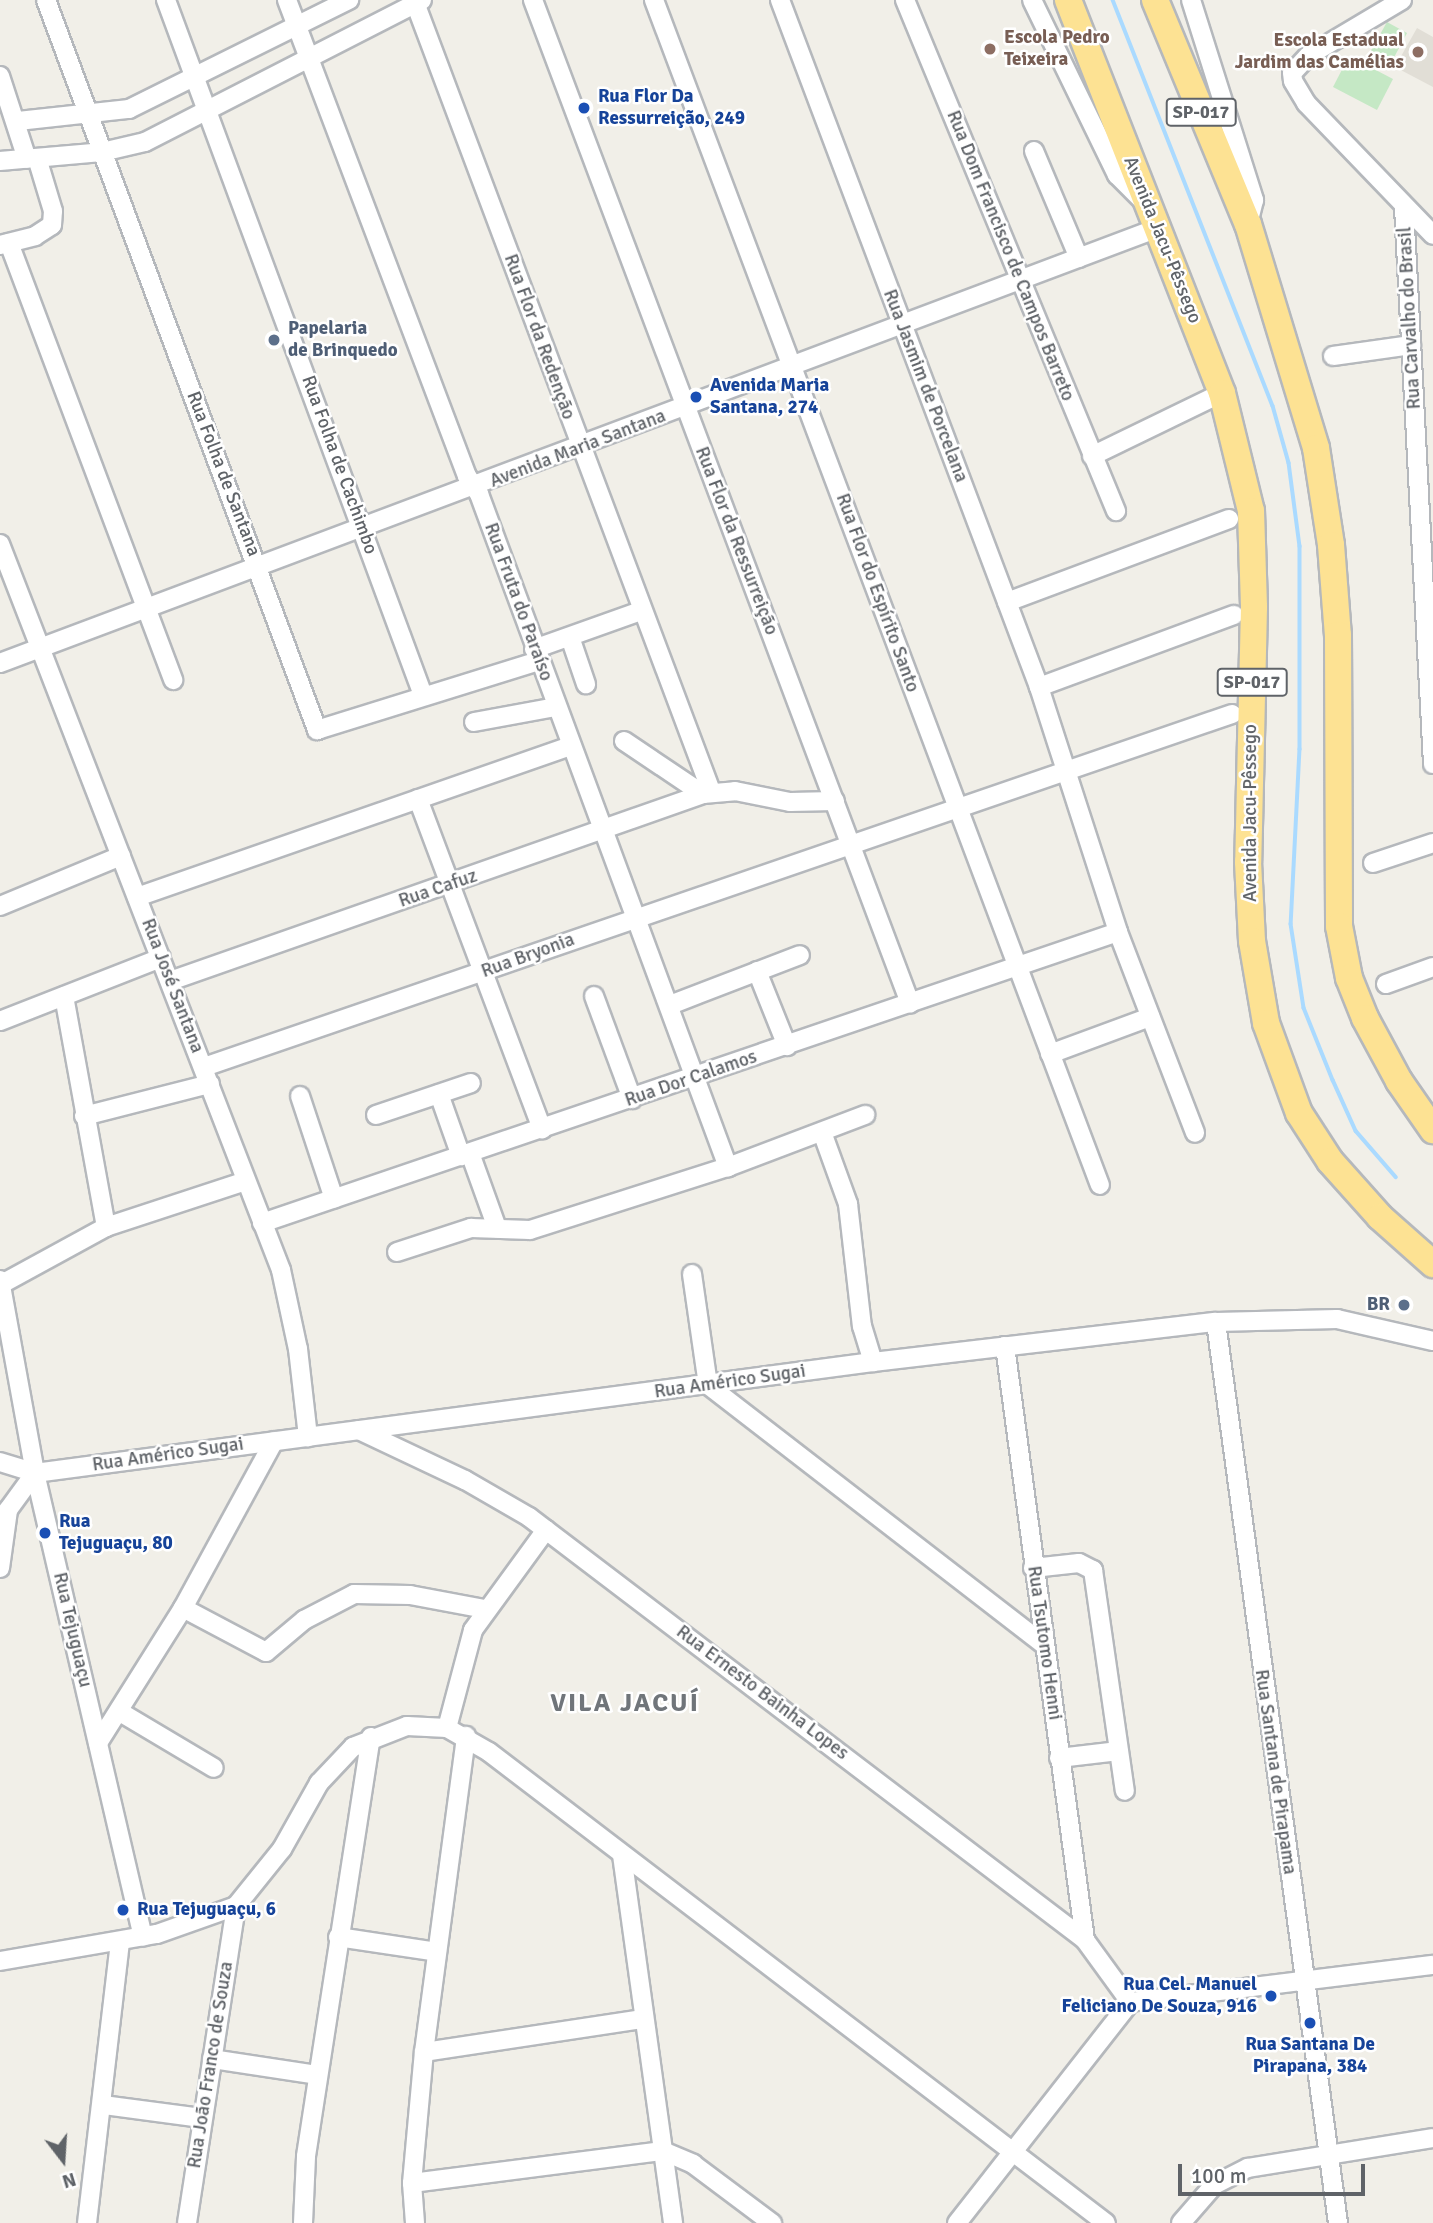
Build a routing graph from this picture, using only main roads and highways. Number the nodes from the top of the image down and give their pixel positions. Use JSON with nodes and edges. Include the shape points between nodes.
{"nodes":[{"id":1,"x":1068,"y":0,"type":"edge"},
{"id":2,"x":1156,"y":0,"type":"edge"},
{"id":3,"x":1433,"y":1130,"type":"edge"},
{"id":4,"x":1433,"y":1264,"type":"edge"}],
"edges":[{"from":1,"to":4,"type":"highway","name":"Avenida Jacu-Pêssego","number":"SP-017","via":[[1222,393],[1251,511],[1254,607],[1248,862],[1252,941],[1266,1023],[1300,1113],[1330,1161],[1380,1217]]},
{"from":2,"to":3,"type":"highway","number":"SP-017","via":[[1248,224],[1316,448],[1331,545],[1338,635],[1336,873],[1341,939],[1365,1018],[1399,1081]]}]}
